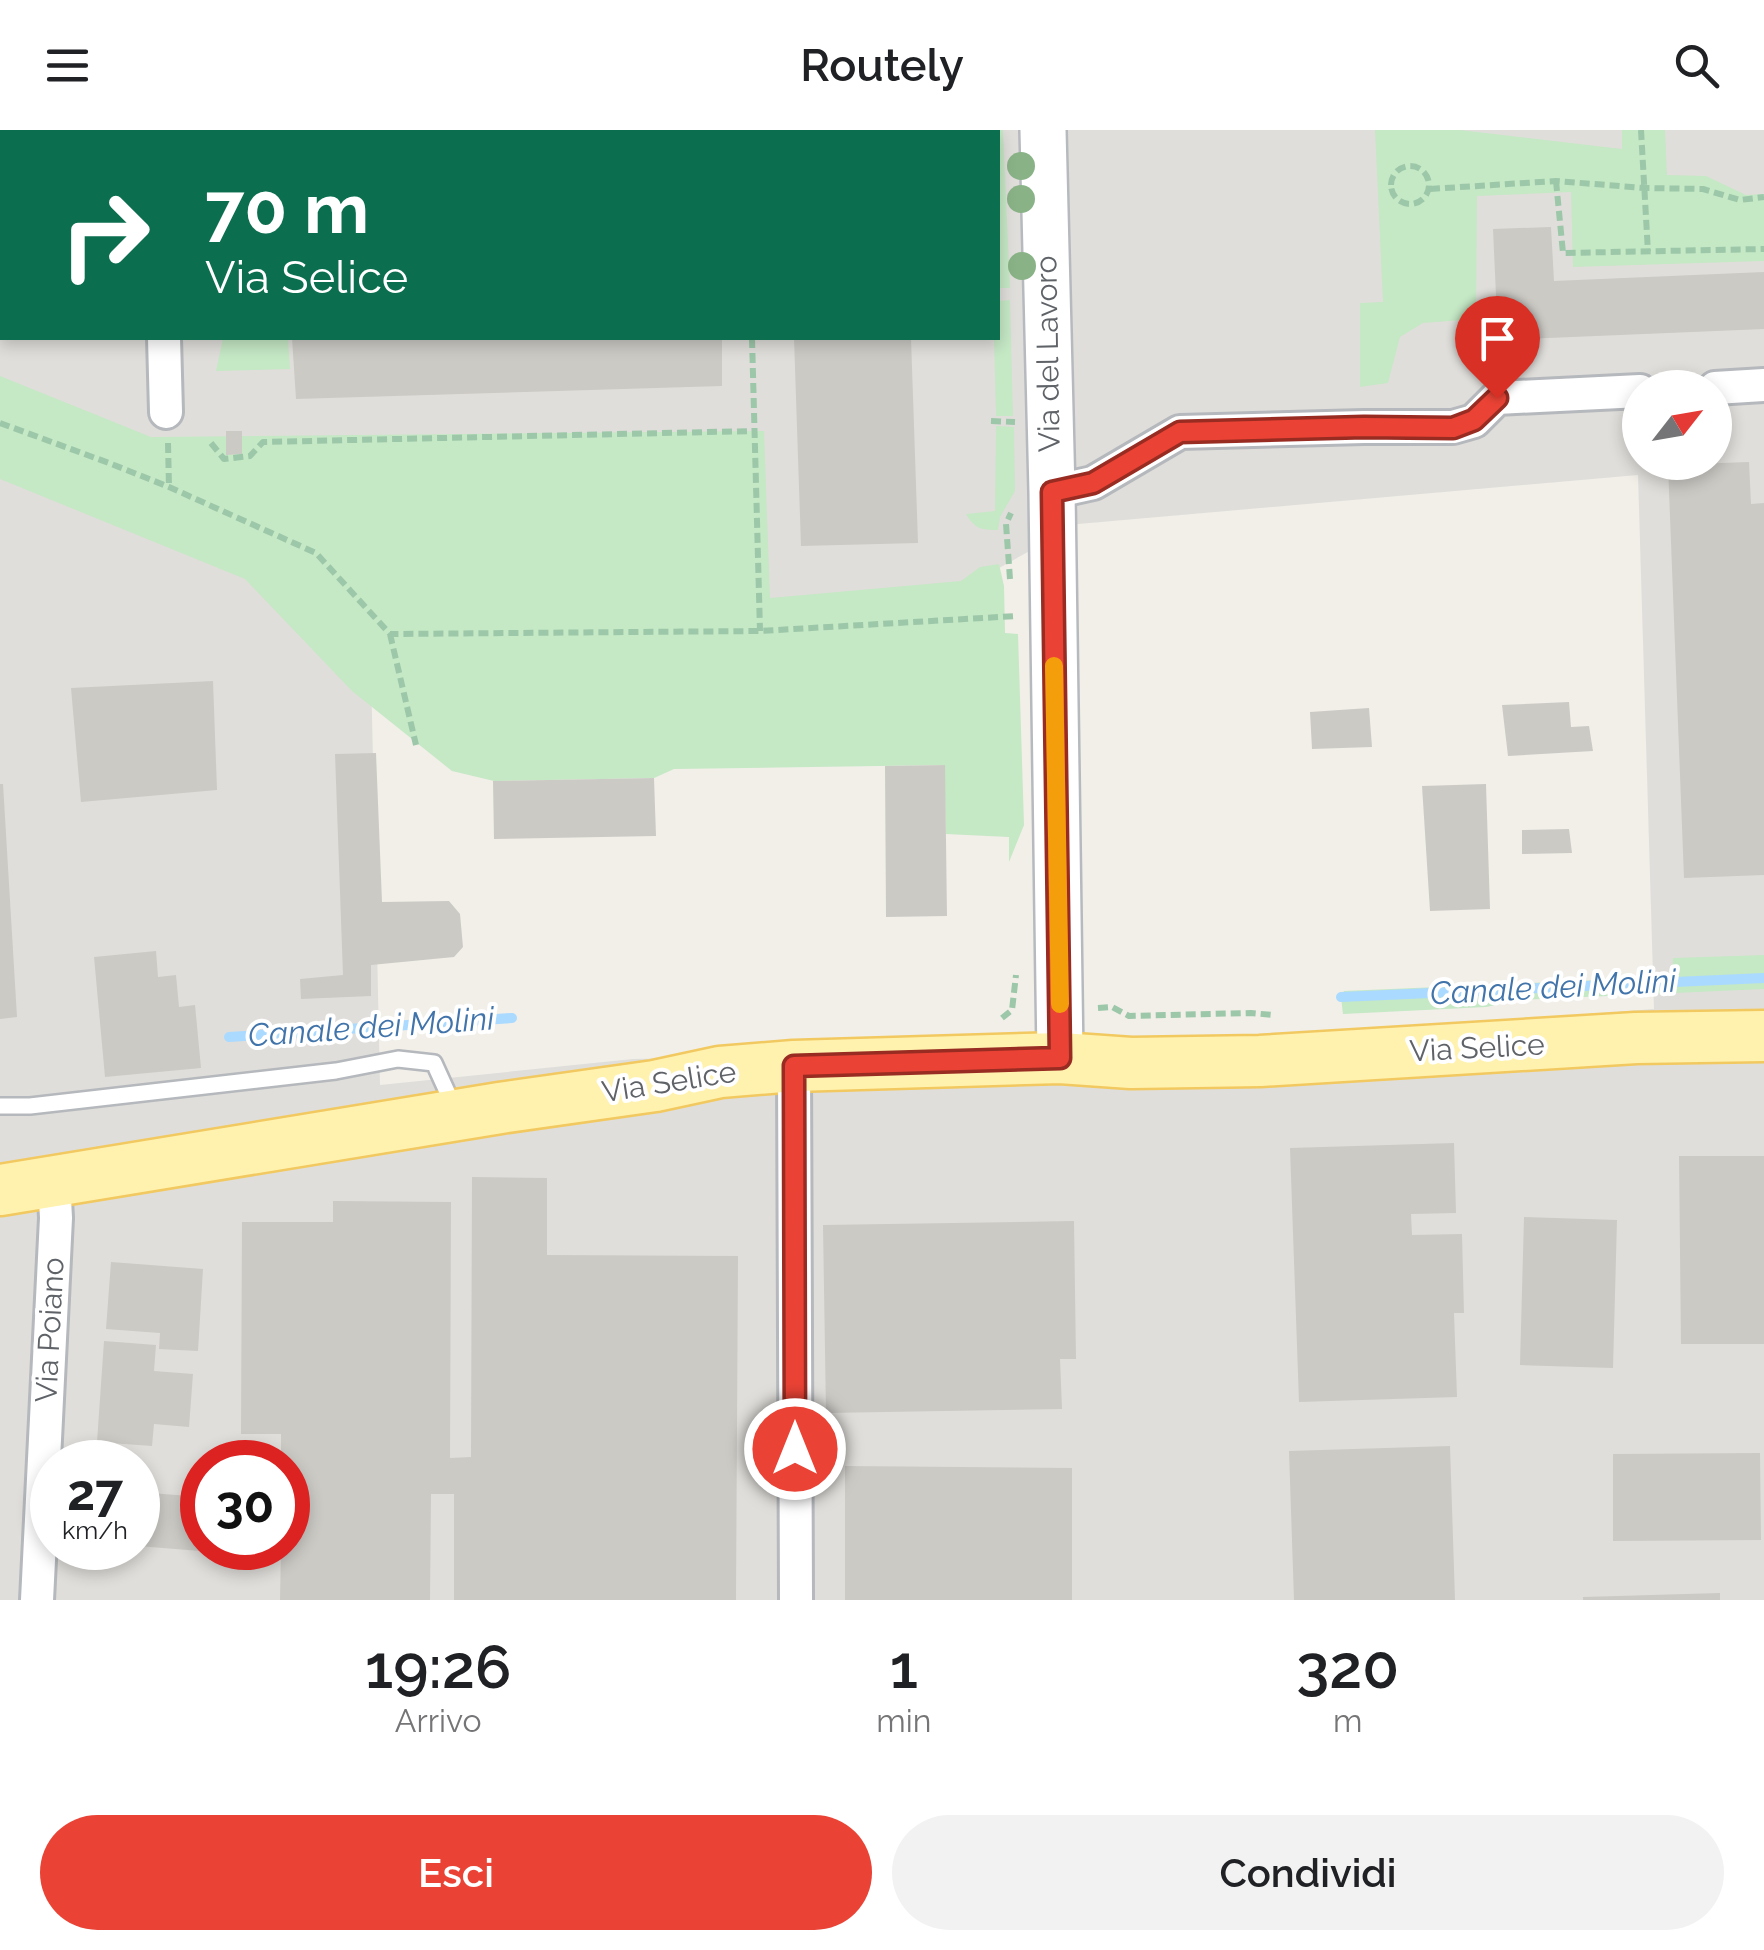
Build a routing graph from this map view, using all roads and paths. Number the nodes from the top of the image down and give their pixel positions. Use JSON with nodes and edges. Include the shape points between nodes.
{"nodes":[{"id":1,"x":1043,"y":130,"type":"edge"},
{"id":2,"x":1642,"y":130,"type":"edge"},
{"id":3,"x":1556,"y":181,"type":"junction"},
{"id":4,"x":1644,"y":188,"type":"junction"},
{"id":5,"x":1430,"y":189,"type":"junction"},
{"id":6,"x":1764,"y":197,"type":"edge"},
{"id":7,"x":1764,"y":249,"type":"edge"},
{"id":8,"x":1648,"y":252,"type":"junction"},
{"id":9,"x":164,"y":340,"type":"edge"},
{"id":10,"x":752,"y":340,"type":"edge"},
{"id":11,"x":1764,"y":386,"type":"edge"},
{"id":12,"x":1732,"y":387,"type":"edge"},
{"id":13,"x":1622,"y":392,"type":"edge"},
{"id":14,"x":166,"y":412,"type":"joint"},
{"id":15,"x":991,"y":422,"type":"dead end"},
{"id":16,"x":1020,"y":422,"type":"dead end"},
{"id":17,"x":0,"y":423,"type":"edge"},
{"id":18,"x":755,"y":431,"type":"junction"},
{"id":19,"x":211,"y":443,"type":"dead end"},
{"id":20,"x":169,"y":487,"type":"junction"},
{"id":21,"x":1052,"y":492,"type":"junction"},
{"id":22,"x":1024,"y":616,"type":"dead end"},
{"id":23,"x":760,"y":631,"type":"junction"},
{"id":24,"x":390,"y":634,"type":"junction"},
{"id":25,"x":416,"y":745,"type":"dead end"},
{"id":26,"x":1764,"y":1036,"type":"edge"},
{"id":27,"x":1060,"y":1058,"type":"junction"},
{"id":28,"x":794,"y":1066,"type":"junction"},
{"id":29,"x":0,"y":1106,"type":"edge"},
{"id":30,"x":457,"y":1115,"type":"junction"},
{"id":31,"x":15,"y":1186,"type":"edge"},
{"id":32,"x":37,"y":1600,"type":"edge"},
{"id":33,"x":796,"y":1600,"type":"edge"}],
"edges":[{"from":1,"to":21,"type":"main road","name":"Via del Lavoro"},
{"from":2,"to":4,"type":"path"},
{"from":3,"to":4,"type":"path"},
{"from":3,"to":5,"type":"path"},
{"from":3,"to":8,"type":"path","via":[[1563,254]]},
{"from":4,"to":6,"type":"path"},
{"from":4,"to":8,"type":"path"},
{"from":5,"to":5,"type":"path","via":[[1421,203],[1407,206],[1394,198],[1390,179],[1412,165],[1426,172]]},
{"from":7,"to":8,"type":"path"},
{"from":9,"to":14,"type":"street"},
{"from":10,"to":18,"type":"path"},
{"from":11,"to":12,"type":"street"},
{"from":13,"to":21,"type":"street","via":[[1497,398],[1474,420],[1453,428],[1180,432],[1093,483]]},
{"from":14,"to":20,"type":"path"},
{"from":15,"to":16,"type":"path"},
{"from":17,"to":20,"type":"path"},
{"from":18,"to":19,"type":"path","via":[[263,442],[250,456],[224,458]]},
{"from":18,"to":23,"type":"path"},
{"from":20,"to":24,"type":"path","via":[[316,553]]},
{"from":21,"to":27,"type":"main road","name":"Via del Lavoro"},
{"from":22,"to":23,"type":"path"},
{"from":23,"to":24,"type":"path"},
{"from":24,"to":25,"type":"path"},
{"from":26,"to":27,"type":"main road","name":"Via Selice","via":[[1260,1061]]},
{"from":27,"to":28,"type":"main road","name":"Via Selice"},
{"from":28,"to":30,"type":"main road","name":"Via Selice"},
{"from":28,"to":33,"type":"street"},
{"from":29,"to":30,"type":"lane","via":[[398,1059],[434,1063]]},
{"from":30,"to":31,"type":"main road","name":"Via Selice"},
{"from":31,"to":32,"type":"street","name":"Via Poiano","via":[[56,1218]]}]}
